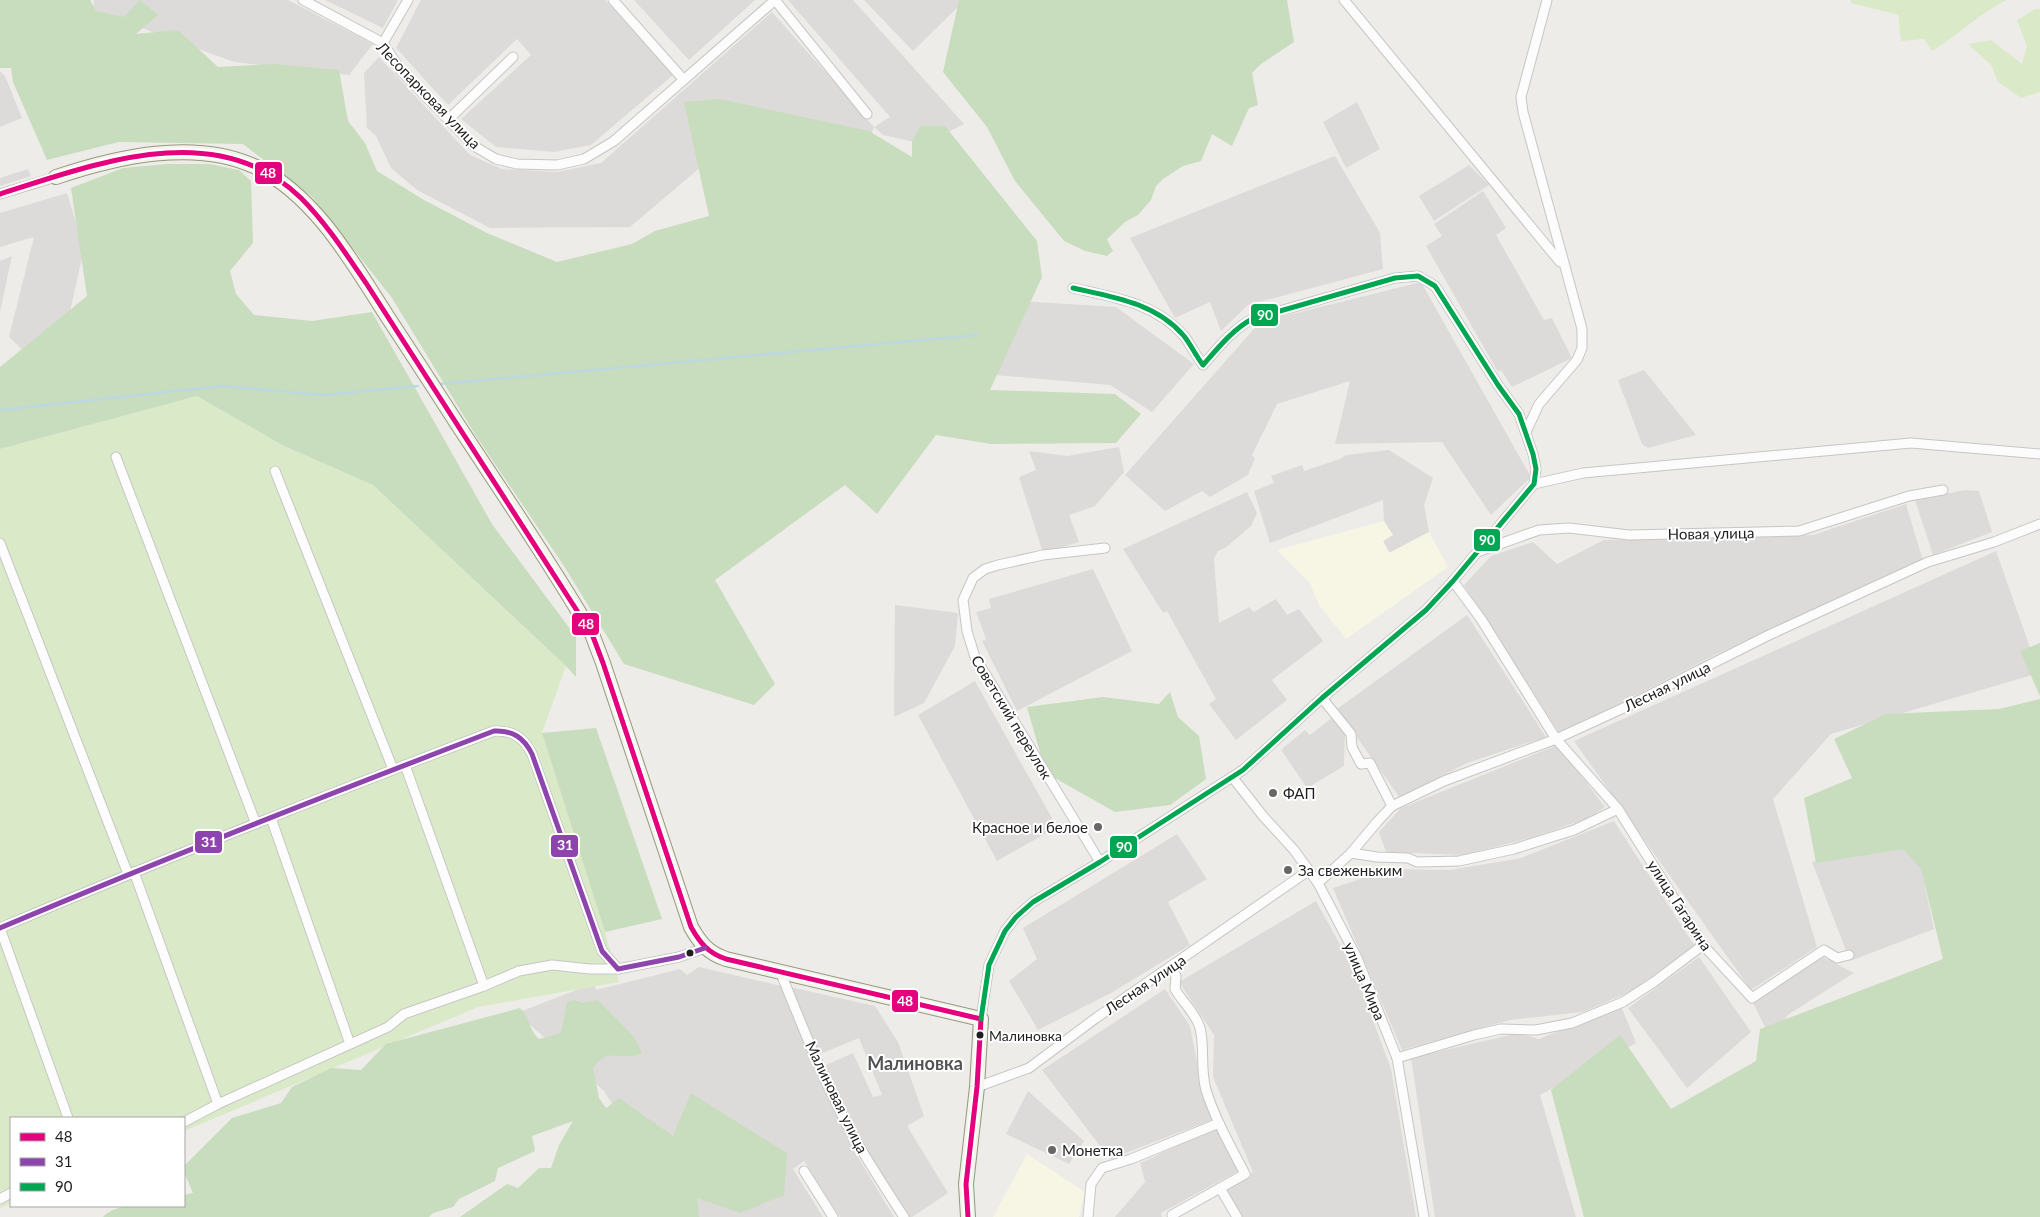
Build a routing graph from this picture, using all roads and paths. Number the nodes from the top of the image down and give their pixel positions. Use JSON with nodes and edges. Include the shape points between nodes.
{"nodes":[{"id":1,"x":303,"y":0,"type":"edge"},
{"id":2,"x":408,"y":0,"type":"edge"},
{"id":3,"x":613,"y":0,"type":"edge"},
{"id":4,"x":775,"y":0,"type":"edge"},
{"id":5,"x":1344,"y":0,"type":"edge"},
{"id":6,"x":1547,"y":0,"type":"edge"},
{"id":7,"x":383,"y":43,"type":"junction"},
{"id":8,"x":513,"y":57,"type":"dead end"},
{"id":9,"x":683,"y":79,"type":"junction"},
{"id":10,"x":867,"y":114,"type":"dead end"},
{"id":11,"x":449,"y":119,"type":"junction"},
{"id":12,"x":56,"y":177,"type":"joint"},
{"id":13,"x":0,"y":194,"type":"edge"},
{"id":14,"x":1563,"y":265,"type":"junction"},
{"id":15,"x":1073,"y":288,"type":"dead end"},
{"id":16,"x":1526,"y":432,"type":"junction"},
{"id":17,"x":2040,"y":454,"type":"edge"},
{"id":18,"x":116,"y":457,"type":"dead end"},
{"id":19,"x":276,"y":471,"type":"dead end"},
{"id":20,"x":1534,"y":484,"type":"junction"},
{"id":21,"x":1943,"y":490,"type":"dead end"},
{"id":22,"x":2040,"y":524,"type":"edge"},
{"id":23,"x":0,"y":543,"type":"edge"},
{"id":24,"x":1105,"y":548,"type":"dead end"},
{"id":25,"x":1476,"y":552,"type":"junction"},
{"id":26,"x":1453,"y":581,"type":"junction"},
{"id":27,"x":1322,"y":698,"type":"junction"},
{"id":28,"x":1556,"y":739,"type":"junction"},
{"id":29,"x":406,"y":765,"type":"junction"},
{"id":30,"x":393,"y":769,"type":"junction"},
{"id":31,"x":1233,"y":778,"type":"junction"},
{"id":32,"x":1392,"y":806,"type":"junction"},
{"id":33,"x":1618,"y":809,"type":"junction"},
{"id":34,"x":271,"y":818,"type":"junction"},
{"id":35,"x":256,"y":824,"type":"junction"},
{"id":36,"x":1351,"y":853,"type":"junction"},
{"id":37,"x":1100,"y":862,"type":"junction"},
{"id":38,"x":1308,"y":871,"type":"junction"},
{"id":39,"x":131,"y":873,"type":"junction"},
{"id":40,"x":1318,"y":883,"type":"junction"},
{"id":41,"x":0,"y":928,"type":"edge"},
{"id":42,"x":1703,"y":945,"type":"junction"},
{"id":43,"x":704,"y":948,"type":"junction"},
{"id":44,"x":1849,"y":955,"type":"dead end"},
{"id":45,"x":1171,"y":966,"type":"junction"},
{"id":46,"x":618,"y":969,"type":"junction"},
{"id":47,"x":780,"y":971,"type":"junction"},
{"id":48,"x":484,"y":986,"type":"junction"},
{"id":49,"x":981,"y":1019,"type":"junction"},
{"id":50,"x":350,"y":1044,"type":"junction"},
{"id":51,"x":1397,"y":1058,"type":"junction"},
{"id":52,"x":977,"y":1087,"type":"junction"},
{"id":53,"x":218,"y":1104,"type":"junction"},
{"id":54,"x":68,"y":1117,"type":"edge"},
{"id":55,"x":185,"y":1121,"type":"edge"},
{"id":56,"x":1219,"y":1123,"type":"junction"},
{"id":57,"x":804,"y":1171,"type":"dead end"},
{"id":58,"x":1220,"y":1188,"type":"junction"},
{"id":59,"x":1172,"y":1215,"type":"dead end"},
{"id":60,"x":833,"y":1217,"type":"edge"},
{"id":61,"x":904,"y":1217,"type":"edge"},
{"id":62,"x":968,"y":1217,"type":"edge"},
{"id":63,"x":1088,"y":1217,"type":"edge"},
{"id":64,"x":1237,"y":1217,"type":"edge"},
{"id":65,"x":1424,"y":1217,"type":"edge"}],
"edges":[{"from":1,"to":7,"type":"street","name":"Лесопарковая улица"},
{"from":2,"to":7,"type":"street"},
{"from":3,"to":9,"type":"street"},
{"from":4,"to":9,"type":"street","name":"Лесопарковая улица"},
{"from":4,"to":10,"type":"street"},
{"from":5,"to":14,"type":"street"},
{"from":6,"to":14,"type":"street","via":[[1521,97]]},
{"from":7,"to":11,"type":"street","name":"Лесопарковая улица","via":[[401,71]]},
{"from":8,"to":11,"type":"street"},
{"from":9,"to":11,"type":"street","name":"Лесопарковая улица","via":[[614,141],[584,159],[557,165],[517,164],[496,159],[474,146]]},
{"from":12,"to":13,"type":"street"},
{"from":12,"to":43,"type":"street","via":[[120,158],[205,153],[243,162],[267,173],[301,198],[317,216],[366,283],[592,634],[691,927]]},
{"from":14,"to":16,"type":"street","via":[[1582,329],[1582,348],[1577,360],[1539,404]]},
{"from":15,"to":16,"type":"street","via":[[1137,304],[1158,313],[1184,336],[1202,365],[1242,324],[1252,319],[1395,278],[1418,276],[1436,286],[1519,414]]},
{"from":16,"to":20,"type":"street","via":[[1536,470]]},
{"from":17,"to":20,"type":"street","via":[[1911,443],[1583,473]]},
{"from":18,"to":35,"type":"street"},
{"from":19,"to":30,"type":"street"},
{"from":20,"to":25,"type":"street"},
{"from":21,"to":25,"type":"street","name":"Новая улица","via":[[1910,496],[1799,531],[1629,535],[1569,528],[1539,530]]},
{"from":22,"to":28,"type":"street","name":"Лесная улица","via":[[1928,562]]},
{"from":23,"to":39,"type":"street"},
{"from":24,"to":37,"type":"street","name":"Советский переулок","via":[[1043,556],[985,569],[973,578],[963,600],[975,657]]},
{"from":25,"to":26,"type":"street"},
{"from":26,"to":27,"type":"street","via":[[1414,620]]},
{"from":26,"to":28,"type":"street","name":"улица Гагарина","via":[[1481,619]]},
{"from":27,"to":31,"type":"street"},
{"from":27,"to":32,"type":"street","via":[[1351,734],[1352,747],[1361,764],[1370,763]]},
{"from":28,"to":32,"type":"street","name":"Лесная улица","via":[[1444,781]]},
{"from":28,"to":33,"type":"street","name":"улица Гагарина"},
{"from":29,"to":30,"type":"street"},
{"from":29,"to":46,"type":"street","via":[[494,731],[506,730],[524,741],[542,778],[596,938],[602,951]]},
{"from":29,"to":48,"type":"street"},
{"from":30,"to":34,"type":"street"},
{"from":31,"to":37,"type":"street"},
{"from":31,"to":38,"type":"street","name":"улица Мира"},
{"from":32,"to":36,"type":"street","name":"Лесная улица"},
{"from":33,"to":36,"type":"street","via":[[1574,830],[1514,849],[1459,861],[1417,862],[1408,858]]},
{"from":33,"to":42,"type":"street","name":"улица Гагарина"},
{"from":34,"to":35,"type":"street"},
{"from":34,"to":50,"type":"street"},
{"from":35,"to":39,"type":"street"},
{"from":36,"to":40,"type":"street","name":"Лесная улица"},
{"from":37,"to":49,"type":"street","via":[[1033,902],[1005,931],[989,965]]},
{"from":38,"to":40,"type":"street","name":"улица Мира"},
{"from":38,"to":45,"type":"street","name":"Лесная улица"},
{"from":39,"to":41,"type":"street"},
{"from":39,"to":53,"type":"street"},
{"from":40,"to":51,"type":"street","name":"улица Мира","via":[[1358,958]]},
{"from":41,"to":54,"type":"street"},
{"from":42,"to":44,"type":"street","name":"улица Гагарина","via":[[1752,998],[1824,950],[1837,958]]},
{"from":42,"to":51,"type":"street","via":[[1623,1002],[1572,1023],[1536,1030],[1501,1029]]},
{"from":43,"to":46,"type":"street","via":[[679,957]]},
{"from":43,"to":47,"type":"street","via":[[726,959]]},
{"from":45,"to":52,"type":"street","name":"Лесная улица","via":[[1030,1068]]},
{"from":45,"to":56,"type":"street","via":[[1176,976],[1175,989],[1193,1012],[1200,1030],[1202,1073]]},
{"from":46,"to":48,"type":"street","via":[[590,970],[552,965],[519,971]]},
{"from":47,"to":49,"type":"street"},
{"from":47,"to":61,"type":"street","name":"Малиновая улица","via":[[844,1118]]},
{"from":48,"to":50,"type":"street","via":[[404,1014],[388,1027]]},
{"from":49,"to":52,"type":"street"},
{"from":50,"to":53,"type":"street"},
{"from":51,"to":65,"type":"street","name":"улица Мира"},
{"from":52,"to":62,"type":"street","via":[[966,1184]]},
{"from":53,"to":55,"type":"street"},
{"from":56,"to":58,"type":"street","via":[[1245,1174]]},
{"from":56,"to":63,"type":"street","via":[[1102,1168],[1091,1184]]},
{"from":57,"to":60,"type":"street"},
{"from":58,"to":59,"type":"street"},
{"from":58,"to":64,"type":"street"}]}
